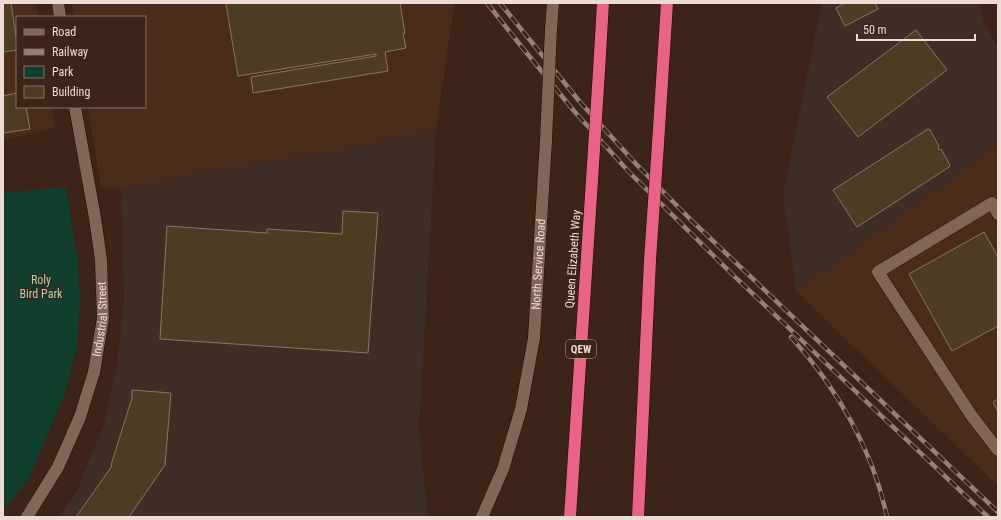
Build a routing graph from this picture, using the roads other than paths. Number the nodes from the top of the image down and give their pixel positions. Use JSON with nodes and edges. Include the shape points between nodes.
{"nodes":[{"id":1,"x":58,"y":3,"type":"edge"},
{"id":2,"x":553,"y":3,"type":"edge"},
{"id":3,"x":603,"y":3,"type":"edge"},
{"id":4,"x":667,"y":3,"type":"edge"},
{"id":5,"x":60,"y":16,"type":"edge"},
{"id":6,"x":75,"y":108,"type":"edge"},
{"id":7,"x":998,"y":214,"type":"edge"},
{"id":8,"x":998,"y":450,"type":"edge"},
{"id":9,"x":27,"y":517,"type":"edge"},
{"id":10,"x":482,"y":517,"type":"edge"},
{"id":11,"x":570,"y":517,"type":"edge"},
{"id":12,"x":638,"y":517,"type":"edge"}],
"edges":[{"from":1,"to":5,"type":"street"},
{"from":2,"to":10,"type":"street","name":"North Service Road","bridge":true,"via":[[534,338],[521,408],[504,469]]},
{"from":3,"to":11,"type":"highway","name":"Queen Elizabeth Way","number":"QEW","bridge":true},
{"from":4,"to":12,"type":"highway","bridge":true,"via":[[650,260]]},
{"from":6,"to":9,"type":"street","name":"Industrial Street","via":[[96,218],[101,260],[103,318],[94,372],[80,417],[58,467]]},
{"from":7,"to":8,"type":"street","via":[[992,203],[878,272],[971,414]]}]}
